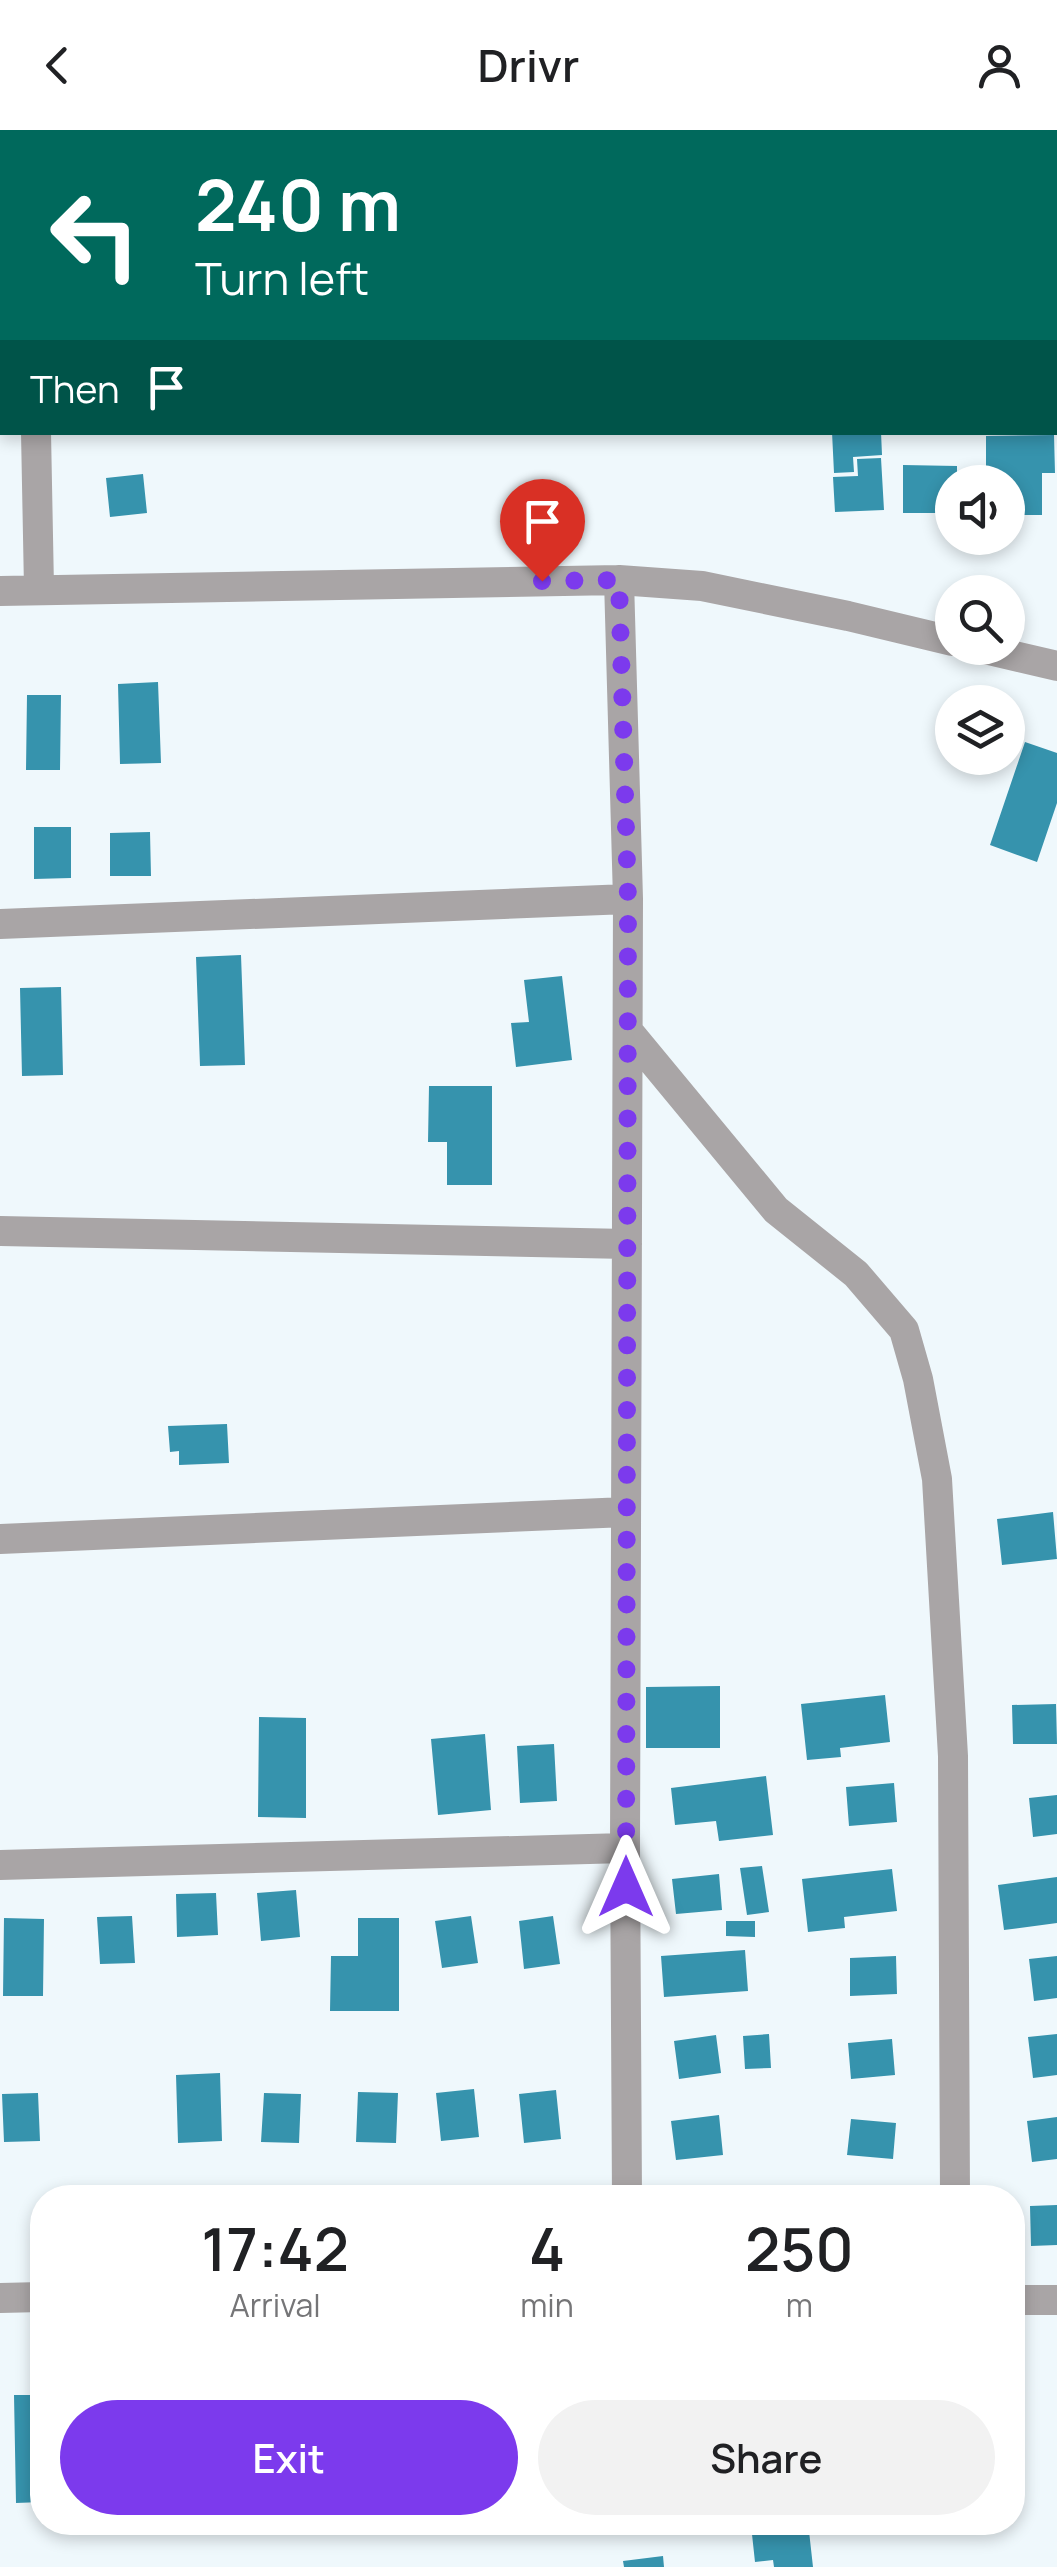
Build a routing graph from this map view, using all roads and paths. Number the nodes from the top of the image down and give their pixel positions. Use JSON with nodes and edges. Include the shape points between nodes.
{"nodes":[{"id":1,"x":36,"y":435,"type":"edge"},
{"id":2,"x":619,"y":580,"type":"junction"},
{"id":3,"x":39,"y":588,"type":"junction"},
{"id":4,"x":0,"y":590,"type":"edge"},
{"id":5,"x":935,"y":637,"type":"edge"},
{"id":6,"x":1025,"y":659,"type":"edge"},
{"id":7,"x":1057,"y":666,"type":"edge"},
{"id":8,"x":628,"y":899,"type":"junction"},
{"id":9,"x":0,"y":924,"type":"edge"},
{"id":10,"x":628,"y":1032,"type":"junction"},
{"id":11,"x":0,"y":1232,"type":"edge"},
{"id":12,"x":628,"y":1244,"type":"junction"},
{"id":13,"x":626,"y":1512,"type":"junction"},
{"id":14,"x":0,"y":1539,"type":"edge"},
{"id":15,"x":625,"y":1848,"type":"junction"},
{"id":16,"x":0,"y":1866,"type":"edge"},
{"id":17,"x":627,"y":2185,"type":"edge"},
{"id":18,"x":955,"y":2185,"type":"edge"},
{"id":19,"x":30,"y":2297,"type":"edge"},
{"id":20,"x":0,"y":2298,"type":"edge"},
{"id":21,"x":1025,"y":2300,"type":"edge"},
{"id":22,"x":1057,"y":2300,"type":"edge"}],
"edges":[{"from":1,"to":3,"type":"street"},
{"from":2,"to":3,"type":"street"},
{"from":2,"to":5,"type":"street","via":[[702,586]]},
{"from":2,"to":8,"type":"street"},
{"from":3,"to":4,"type":"street"},
{"from":6,"to":7,"type":"street"},
{"from":8,"to":9,"type":"street"},
{"from":8,"to":10,"type":"street"},
{"from":10,"to":12,"type":"street"},
{"from":10,"to":18,"type":"street","via":[[776,1210],[856,1274],[904,1330],[918,1379],[937,1480],[953,1756]]},
{"from":11,"to":12,"type":"street"},
{"from":12,"to":13,"type":"street"},
{"from":13,"to":14,"type":"street"},
{"from":13,"to":15,"type":"street"},
{"from":15,"to":16,"type":"street"},
{"from":15,"to":17,"type":"street"},
{"from":19,"to":20,"type":"street"},
{"from":21,"to":22,"type":"street"}]}
